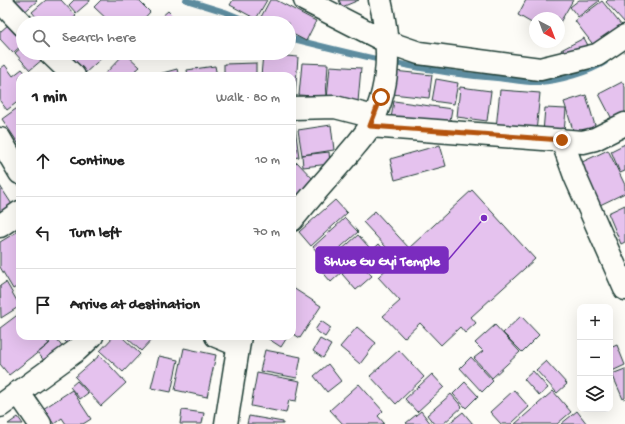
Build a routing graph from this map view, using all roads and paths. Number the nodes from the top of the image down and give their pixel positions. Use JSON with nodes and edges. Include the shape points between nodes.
{"nodes":[{"id":1,"x":305,"y":0,"type":"edge"},
{"id":2,"x":380,"y":0,"type":"edge"},
{"id":3,"x":0,"y":1,"type":"edge"},
{"id":4,"x":16,"y":18,"type":"edge"},
{"id":5,"x":625,"y":36,"type":"edge"},
{"id":6,"x":388,"y":46,"type":"junction"},
{"id":7,"x":57,"y":60,"type":"edge"},
{"id":8,"x":70,"y":72,"type":"edge"},
{"id":9,"x":296,"y":108,"type":"edge"},
{"id":10,"x":372,"y":122,"type":"junction"},
{"id":11,"x":625,"y":124,"type":"edge"},
{"id":12,"x":0,"y":140,"type":"edge"},
{"id":13,"x":562,"y":140,"type":"junction"},
{"id":14,"x":16,"y":166,"type":"edge"},
{"id":15,"x":16,"y":215,"type":"edge"},
{"id":16,"x":296,"y":215,"type":"edge"},
{"id":17,"x":0,"y":226,"type":"edge"},
{"id":18,"x":625,"y":289,"type":"edge"},
{"id":19,"x":88,"y":340,"type":"edge"},
{"id":20,"x":239,"y":341,"type":"edge"},
{"id":21,"x":18,"y":392,"type":"junction"},
{"id":22,"x":0,"y":406,"type":"edge"},
{"id":23,"x":40,"y":424,"type":"edge"},
{"id":24,"x":226,"y":424,"type":"edge"}],
"edges":[{"from":1,"to":6,"type":"street"},
{"from":2,"to":6,"type":"street"},
{"from":3,"to":4,"type":"street"},
{"from":5,"to":6,"type":"street","via":[[597,55],[540,69],[419,53]]},
{"from":6,"to":10,"type":"street","via":[[386,74]]},
{"from":7,"to":8,"type":"street"},
{"from":9,"to":10,"type":"street","via":[[335,107]]},
{"from":10,"to":13,"type":"street"},
{"from":10,"to":16,"type":"street"},
{"from":11,"to":13,"type":"street","via":[[595,139],[583,142]]},
{"from":12,"to":14,"type":"street"},
{"from":13,"to":18,"type":"street","via":[[575,176]]},
{"from":15,"to":17,"type":"street"},
{"from":19,"to":21,"type":"street"},
{"from":20,"to":24,"type":"street"},
{"from":21,"to":22,"type":"street"},
{"from":21,"to":23,"type":"street"}]}
